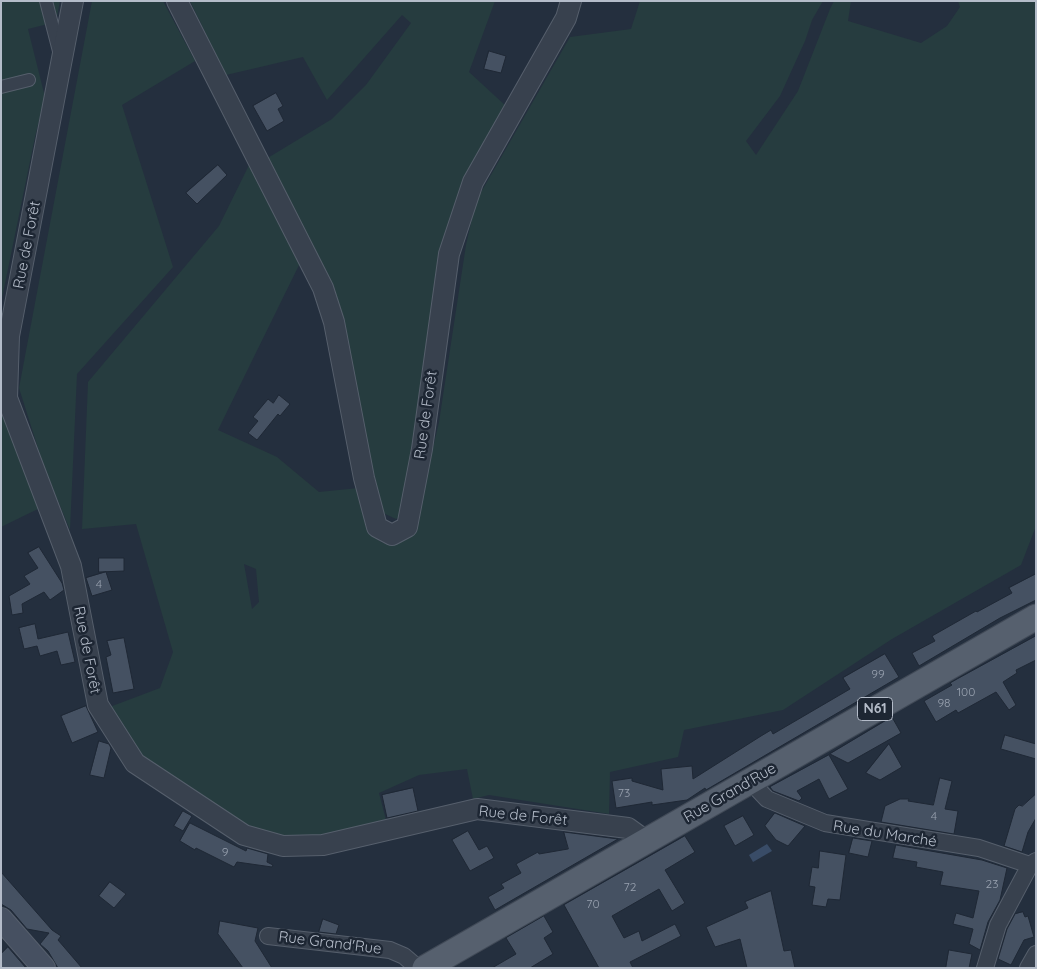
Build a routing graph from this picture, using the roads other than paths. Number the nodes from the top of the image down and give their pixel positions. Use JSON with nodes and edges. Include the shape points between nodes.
{"nodes":[{"id":1,"x":46,"y":1,"type":"edge"},
{"id":2,"x":73,"y":1,"type":"edge"},
{"id":3,"x":177,"y":1,"type":"edge"},
{"id":4,"x":571,"y":1,"type":"edge"},
{"id":5,"x":62,"y":62,"type":"junction"},
{"id":6,"x":29,"y":80,"type":"dead end"},
{"id":7,"x":1,"y":87,"type":"edge"},
{"id":8,"x":1036,"y":617,"type":"edge"},
{"id":9,"x":750,"y":781,"type":"junction"},
{"id":10,"x":646,"y":841,"type":"junction"},
{"id":11,"x":1030,"y":868,"type":"edge"},
{"id":12,"x":1,"y":919,"type":"edge"},
{"id":13,"x":268,"y":936,"type":"dead end"},
{"id":14,"x":1036,"y":954,"type":"edge"},
{"id":15,"x":44,"y":968,"type":"edge"},
{"id":16,"x":418,"y":968,"type":"edge"},
{"id":17,"x":425,"y":968,"type":"edge"},
{"id":18,"x":985,"y":968,"type":"edge"},
{"id":19,"x":1028,"y":968,"type":"edge"}],
"edges":[{"from":1,"to":5,"type":"street"},
{"from":2,"to":5,"type":"street","name":"Rue de Forêt"},
{"from":3,"to":4,"type":"street","name":"Rue de Forêt","via":[[323,288],[334,322],[364,478],[377,527],[392,535],[407,527],[422,449],[449,254],[473,182],[566,18]]},
{"from":5,"to":10,"type":"street","name":"Rue de Forêt","via":[[9,336],[7,398],[71,566],[98,705],[135,763],[244,835],[283,846],[323,845],[477,809],[628,828]]},
{"from":6,"to":7,"type":"street"},
{"from":8,"to":9,"type":"main road","name":"Rue Grand'Rue","number":"N61"},
{"from":9,"to":10,"type":"main road","name":"Rue Grand'Rue","number":"N61"},
{"from":9,"to":11,"type":"street","name":"Rue du Marché","via":[[767,799],[825,824],[978,848]]},
{"from":10,"to":17,"type":"main road","name":"Rue Grand'Rue","number":"N61"},
{"from":11,"to":18,"type":"street","via":[[998,925]]},
{"from":12,"to":15,"type":"main road"},
{"from":13,"to":16,"type":"street","name":"Rue Grand'Rue","via":[[390,950],[404,956]]},
{"from":14,"to":19,"type":"street"}]}
